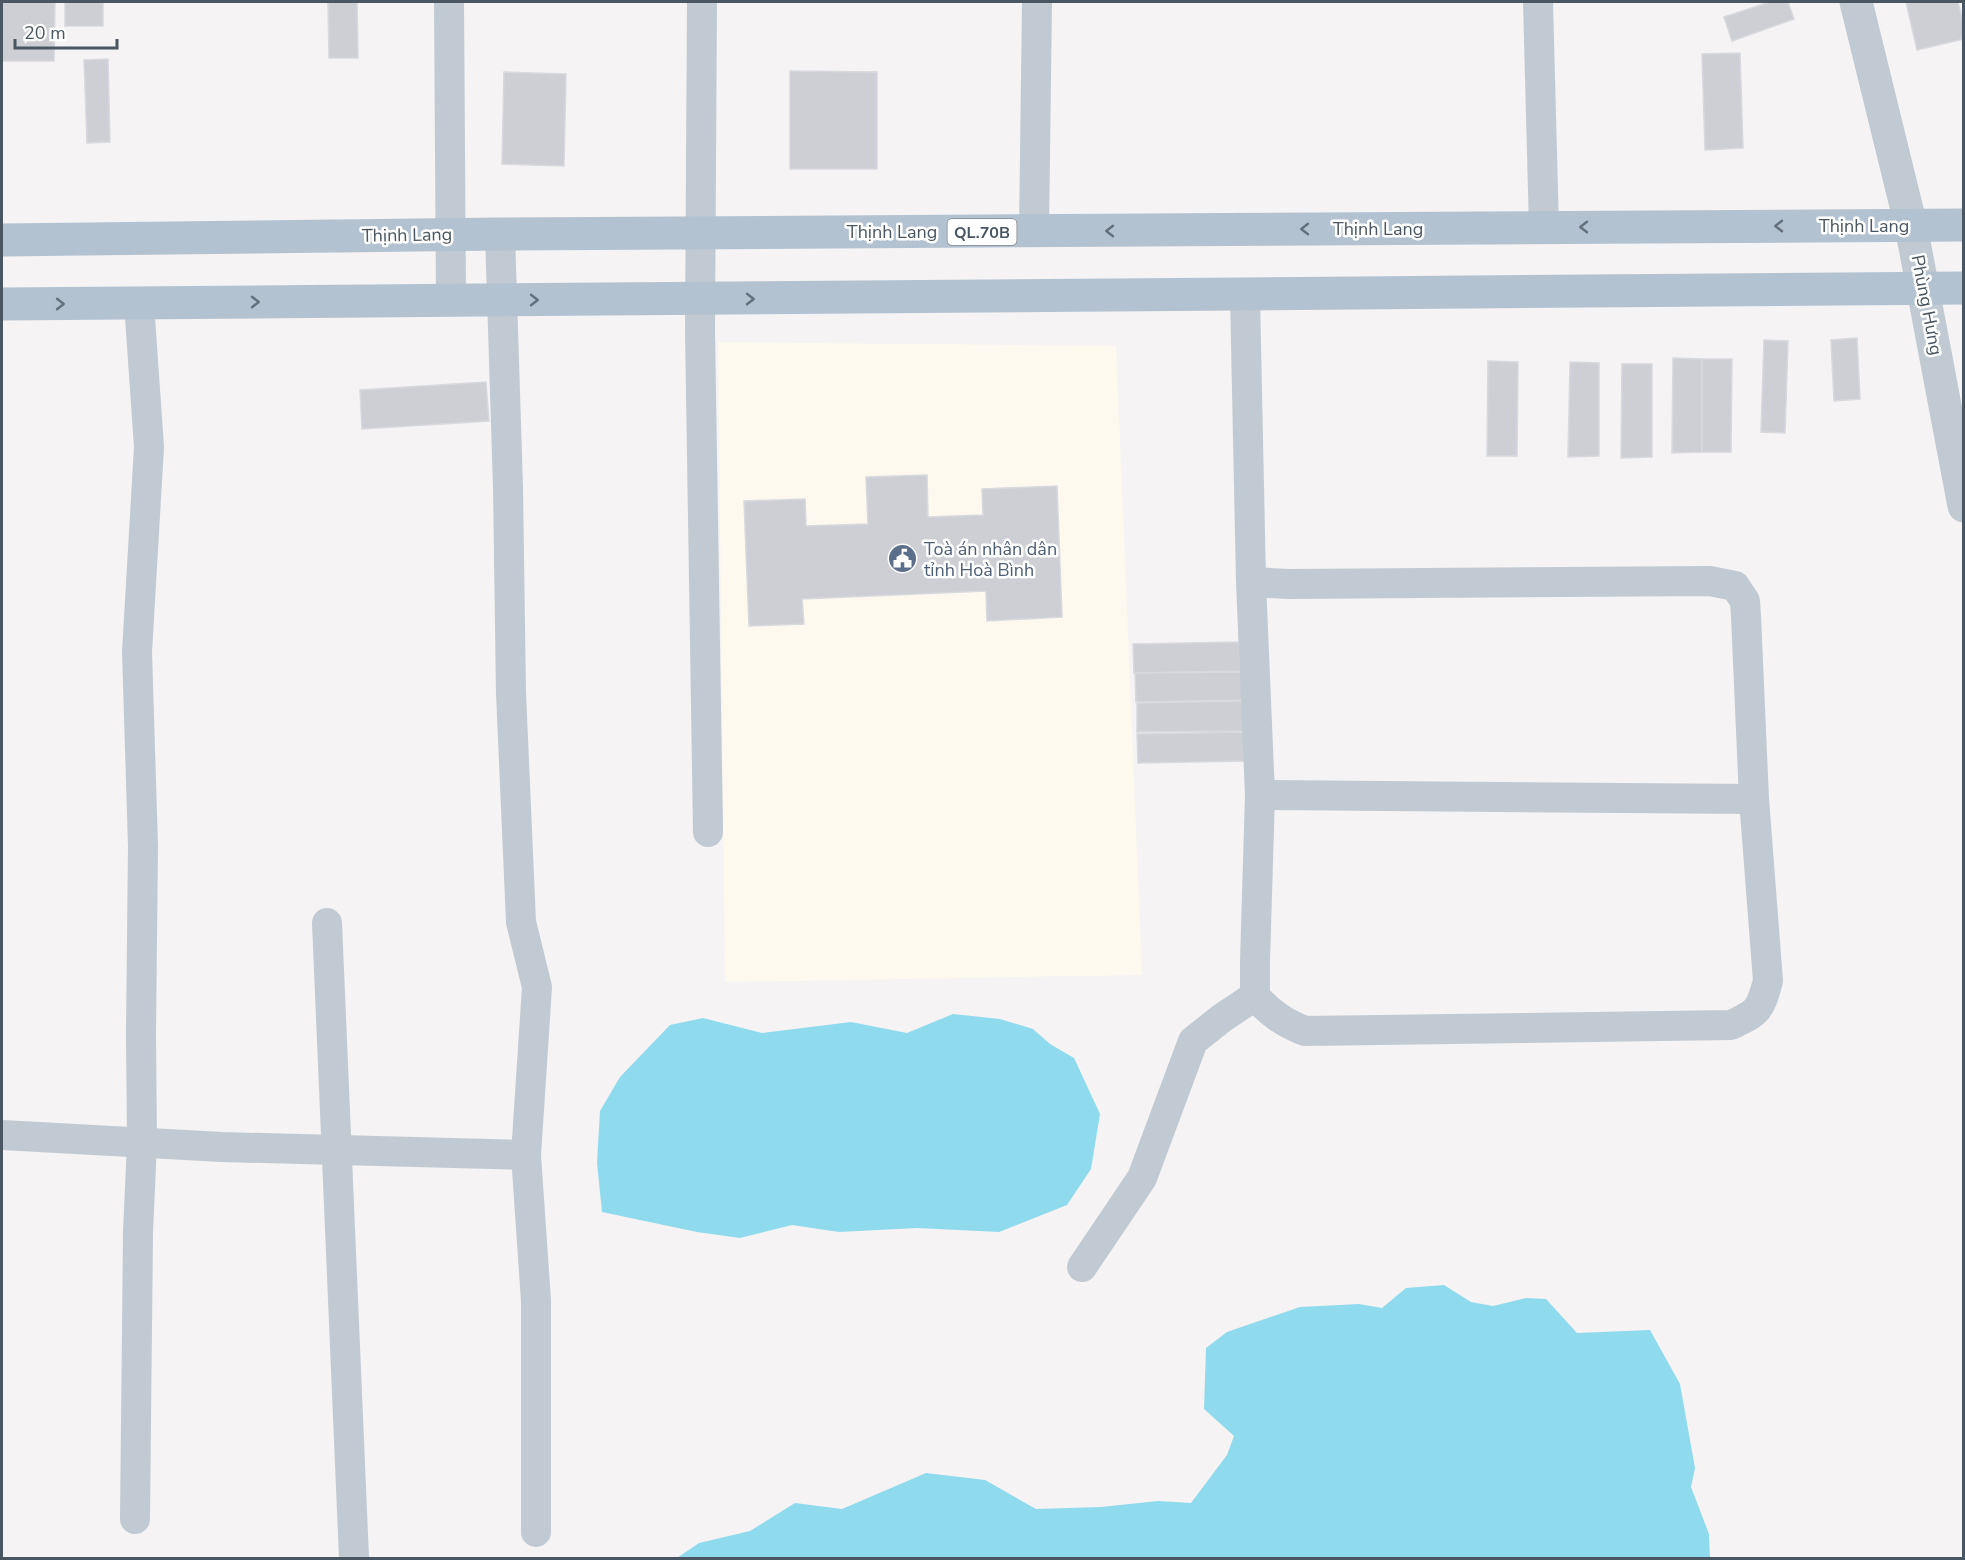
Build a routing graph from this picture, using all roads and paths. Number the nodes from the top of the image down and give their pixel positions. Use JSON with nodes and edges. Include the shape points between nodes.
{"nodes":[{"id":1,"x":449,"y":2,"type":"edge"},
{"id":2,"x":702,"y":2,"type":"edge"},
{"id":3,"x":1037,"y":2,"type":"edge"},
{"id":4,"x":1538,"y":2,"type":"edge"},
{"id":5,"x":1856,"y":2,"type":"edge"},
{"id":6,"x":1964,"y":225,"type":"edge"},
{"id":7,"x":1911,"y":226,"type":"junction"},
{"id":8,"x":1544,"y":228,"type":"junction"},
{"id":9,"x":1034,"y":231,"type":"junction"},
{"id":10,"x":700,"y":233,"type":"junction"},
{"id":11,"x":451,"y":234,"type":"junction"},
{"id":12,"x":500,"y":234,"type":"junction"},
{"id":13,"x":2,"y":240,"type":"edge"},
{"id":14,"x":1924,"y":288,"type":"junction"},
{"id":15,"x":1964,"y":288,"type":"edge"},
{"id":16,"x":1245,"y":295,"type":"junction"},
{"id":17,"x":700,"y":299,"type":"junction"},
{"id":18,"x":501,"y":300,"type":"junction"},
{"id":19,"x":451,"y":301,"type":"junction"},
{"id":20,"x":139,"y":303,"type":"junction"},
{"id":21,"x":2,"y":304,"type":"edge"},
{"id":22,"x":1964,"y":506,"type":"edge"},
{"id":23,"x":1251,"y":582,"type":"junction"},
{"id":24,"x":1260,"y":795,"type":"junction"},
{"id":25,"x":1754,"y":799,"type":"junction"},
{"id":26,"x":708,"y":832,"type":"dead end"},
{"id":27,"x":327,"y":923,"type":"dead end"},
{"id":28,"x":1255,"y":996,"type":"junction"},
{"id":29,"x":2,"y":1135,"type":"edge"},
{"id":30,"x":142,"y":1143,"type":"junction"},
{"id":31,"x":337,"y":1150,"type":"junction"},
{"id":32,"x":526,"y":1155,"type":"junction"},
{"id":33,"x":1082,"y":1267,"type":"dead end"},
{"id":34,"x":135,"y":1519,"type":"dead end"},
{"id":35,"x":536,"y":1532,"type":"dead end"},
{"id":36,"x":354,"y":1558,"type":"edge"}],
"edges":[{"from":1,"to":11,"type":"street"},
{"from":2,"to":10,"type":"street"},
{"from":3,"to":9,"type":"street"},
{"from":4,"to":8,"type":"street"},
{"from":5,"to":7,"type":"street","name":"Phùng Hưng"},
{"from":6,"to":7,"type":"main road","name":"Thịnh Lang","number":"QL.70B"},
{"from":7,"to":8,"type":"main road","name":"Thịnh Lang","number":"QL.70B","one_way":true},
{"from":7,"to":14,"type":"street","name":"Phùng Hưng"},
{"from":8,"to":9,"type":"main road","name":"Thịnh Lang","number":"QL.70B","one_way":true},
{"from":9,"to":10,"type":"main road","name":"Thịnh Lang","number":"QL.70B"},
{"from":10,"to":12,"type":"main road","name":"Thịnh Lang","number":"QL.70B"},
{"from":10,"to":17,"type":"street"},
{"from":11,"to":12,"type":"main road","name":"Thịnh Lang","number":"QL.70B"},
{"from":11,"to":13,"type":"main road","name":"Thịnh Lang","number":"QL.70B"},
{"from":11,"to":19,"type":"street"},
{"from":12,"to":18,"type":"street"},
{"from":14,"to":15,"type":"main road"},
{"from":14,"to":16,"type":"main road"},
{"from":14,"to":22,"type":"street","name":"Phùng Hưng"},
{"from":17,"to":16,"type":"main road","one_way":true},
{"from":16,"to":23,"type":"street"},
{"from":18,"to":17,"type":"main road","one_way":true},
{"from":17,"to":26,"type":"street"},
{"from":18,"to":19,"type":"main road"},
{"from":18,"to":32,"type":"street","via":[[521,922],[537,987]]},
{"from":20,"to":19,"type":"main road","one_way":true},
{"from":21,"to":20,"type":"main road","one_way":true},
{"from":20,"to":30,"type":"street","via":[[148,447],[137,652],[143,846]]},
{"from":23,"to":24,"type":"street"},
{"from":23,"to":25,"type":"street","via":[[1710,581],[1735,586],[1745,602]]},
{"from":24,"to":25,"type":"street"},
{"from":24,"to":28,"type":"street"},
{"from":25,"to":28,"type":"street","via":[[1768,981],[1762,1005],[1749,1017],[1731,1025],[1305,1031],[1270,1013]]},
{"from":27,"to":31,"type":"street"},
{"from":28,"to":33,"type":"street","via":[[1193,1041],[1143,1178]]},
{"from":29,"to":30,"type":"street"},
{"from":30,"to":31,"type":"street"},
{"from":30,"to":34,"type":"street","via":[[137,1243]]},
{"from":31,"to":32,"type":"street"},
{"from":31,"to":36,"type":"street"},
{"from":32,"to":35,"type":"street","via":[[536,1301]]}]}
